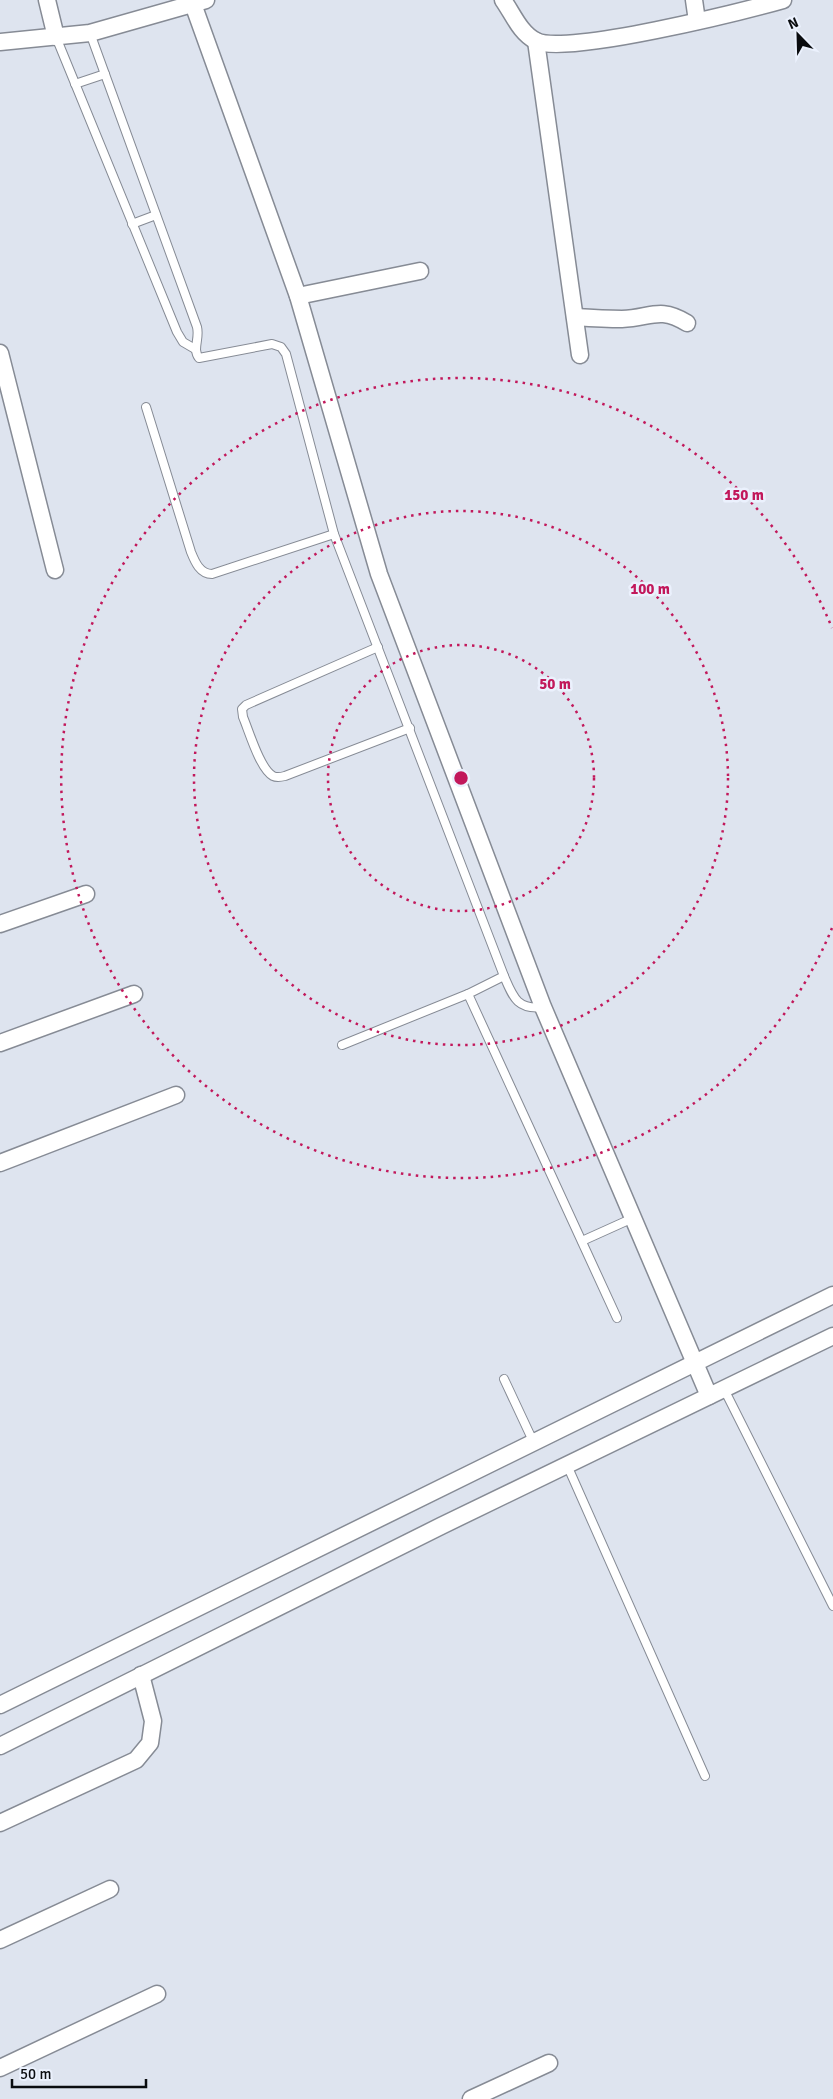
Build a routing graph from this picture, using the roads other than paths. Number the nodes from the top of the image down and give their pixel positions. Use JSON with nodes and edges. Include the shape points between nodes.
{"nodes":[{"id":1,"x":47,"y":0,"type":"edge"},
{"id":2,"x":503,"y":0,"type":"edge"},
{"id":3,"x":694,"y":0,"type":"edge"},
{"id":4,"x":783,"y":0,"type":"edge"},
{"id":5,"x":199,"y":2,"type":"edge"},
{"id":6,"x":697,"y":21,"type":"junction"},
{"id":7,"x":90,"y":33,"type":"junction"},
{"id":8,"x":56,"y":37,"type":"junction"},
{"id":9,"x":536,"y":41,"type":"junction"},
{"id":10,"x":0,"y":42,"type":"edge"},
{"id":11,"x":105,"y":74,"type":"junction"},
{"id":12,"x":75,"y":84,"type":"junction"},
{"id":13,"x":156,"y":215,"type":"junction"},
{"id":14,"x":132,"y":224,"type":"junction"},
{"id":15,"x":420,"y":272,"type":"dead end"},
{"id":16,"x":298,"y":296,"type":"junction"},
{"id":17,"x":574,"y":317,"type":"junction"},
{"id":18,"x":687,"y":323,"type":"dead end"},
{"id":19,"x":195,"y":349,"type":"junction"},
{"id":20,"x":0,"y":354,"type":"edge"},
{"id":21,"x":580,"y":356,"type":"dead end"},
{"id":22,"x":146,"y":407,"type":"dead end"},
{"id":23,"x":334,"y":534,"type":"junction"},
{"id":24,"x":55,"y":570,"type":"dead end"},
{"id":25,"x":378,"y":647,"type":"junction"},
{"id":26,"x":410,"y":728,"type":"junction"},
{"id":27,"x":86,"y":894,"type":"dead end"},
{"id":28,"x":0,"y":924,"type":"edge"},
{"id":29,"x":504,"y":976,"type":"junction"},
{"id":30,"x":134,"y":994,"type":"dead end"},
{"id":31,"x":468,"y":994,"type":"junction"},
{"id":32,"x":543,"y":1007,"type":"junction"},
{"id":33,"x":0,"y":1044,"type":"edge"},
{"id":34,"x":342,"y":1045,"type":"dead end"},
{"id":35,"x":176,"y":1095,"type":"dead end"},
{"id":36,"x":0,"y":1163,"type":"edge"},
{"id":37,"x":633,"y":1218,"type":"junction"},
{"id":38,"x":582,"y":1241,"type":"junction"},
{"id":39,"x":833,"y":1294,"type":"edge"},
{"id":40,"x":618,"y":1318,"type":"dead end"},
{"id":41,"x":833,"y":1336,"type":"edge"},
{"id":42,"x":695,"y":1364,"type":"junction"},
{"id":43,"x":504,"y":1380,"type":"dead end"},
{"id":44,"x":712,"y":1390,"type":"junction"},
{"id":45,"x":533,"y":1441,"type":"junction"},
{"id":46,"x":567,"y":1465,"type":"junction"},
{"id":47,"x":833,"y":1606,"type":"edge"},
{"id":48,"x":141,"y":1675,"type":"junction"},
{"id":49,"x":0,"y":1705,"type":"edge"},
{"id":50,"x":0,"y":1746,"type":"edge"},
{"id":51,"x":705,"y":1776,"type":"dead end"},
{"id":52,"x":0,"y":1823,"type":"edge"},
{"id":53,"x":110,"y":1889,"type":"dead end"},
{"id":54,"x":0,"y":1940,"type":"edge"},
{"id":55,"x":157,"y":1994,"type":"dead end"},
{"id":56,"x":549,"y":2063,"type":"dead end"},
{"id":57,"x":0,"y":2068,"type":"edge"},
{"id":58,"x":489,"y":2095,"type":"edge"},
{"id":59,"x":471,"y":2099,"type":"edge"}],
"edges":[{"from":1,"to":8,"type":"street"},
{"from":2,"to":9,"type":"street","via":[[526,34]]},
{"from":3,"to":6,"type":"street"},
{"from":4,"to":6,"type":"street"},
{"from":5,"to":7,"type":"street"},
{"from":5,"to":16,"type":"street"},
{"from":6,"to":9,"type":"street","via":[[577,44],[549,46]]},
{"from":7,"to":8,"type":"street"},
{"from":7,"to":11,"type":"lane"},
{"from":8,"to":10,"type":"street"},
{"from":8,"to":12,"type":"lane"},
{"from":9,"to":17,"type":"street"},
{"from":11,"to":12,"type":"lane"},
{"from":11,"to":13,"type":"lane"},
{"from":12,"to":14,"type":"lane"},
{"from":13,"to":14,"type":"lane"},
{"from":13,"to":19,"type":"lane","via":[[197,327],[200,338]]},
{"from":14,"to":19,"type":"lane","via":[[176,332],[183,342]]},
{"from":15,"to":16,"type":"street"},
{"from":16,"to":32,"type":"street","via":[[379,574]]},
{"from":17,"to":18,"type":"street","via":[[624,319],[663,313]]},
{"from":17,"to":21,"type":"street"},
{"from":19,"to":23,"type":"lane","via":[[199,358],[272,344],[281,347],[286,354]]},
{"from":20,"to":24,"type":"street"},
{"from":22,"to":23,"type":"lane","via":[[191,552],[196,565],[204,573],[212,574]]},
{"from":23,"to":25,"type":"lane"},
{"from":25,"to":26,"type":"lane"},
{"from":25,"to":26,"type":"lane","via":[[246,705],[242,709],[243,717],[262,761],[276,778]]},
{"from":26,"to":29,"type":"lane"},
{"from":27,"to":28,"type":"street"},
{"from":29,"to":31,"type":"lane"},
{"from":29,"to":32,"type":"lane","via":[[520,1004],[530,1008]]},
{"from":30,"to":33,"type":"street"},
{"from":31,"to":34,"type":"lane"},
{"from":31,"to":38,"type":"lane"},
{"from":32,"to":37,"type":"street"},
{"from":35,"to":36,"type":"street"},
{"from":37,"to":38,"type":"lane"},
{"from":37,"to":42,"type":"street"},
{"from":38,"to":40,"type":"lane"},
{"from":39,"to":42,"type":"street"},
{"from":41,"to":44,"type":"street"},
{"from":42,"to":44,"type":"street"},
{"from":42,"to":45,"type":"street"},
{"from":43,"to":45,"type":"lane"},
{"from":44,"to":46,"type":"street"},
{"from":44,"to":47,"type":"lane"},
{"from":45,"to":49,"type":"street","via":[[226,1596]]},
{"from":46,"to":48,"type":"street"},
{"from":46,"to":51,"type":"lane"},
{"from":48,"to":50,"type":"street"},
{"from":48,"to":52,"type":"street","via":[[153,1722],[150,1743],[136,1760]]},
{"from":53,"to":54,"type":"street"},
{"from":55,"to":57,"type":"street"},
{"from":56,"to":58,"type":"street"},
{"from":58,"to":59,"type":"street"}]}
